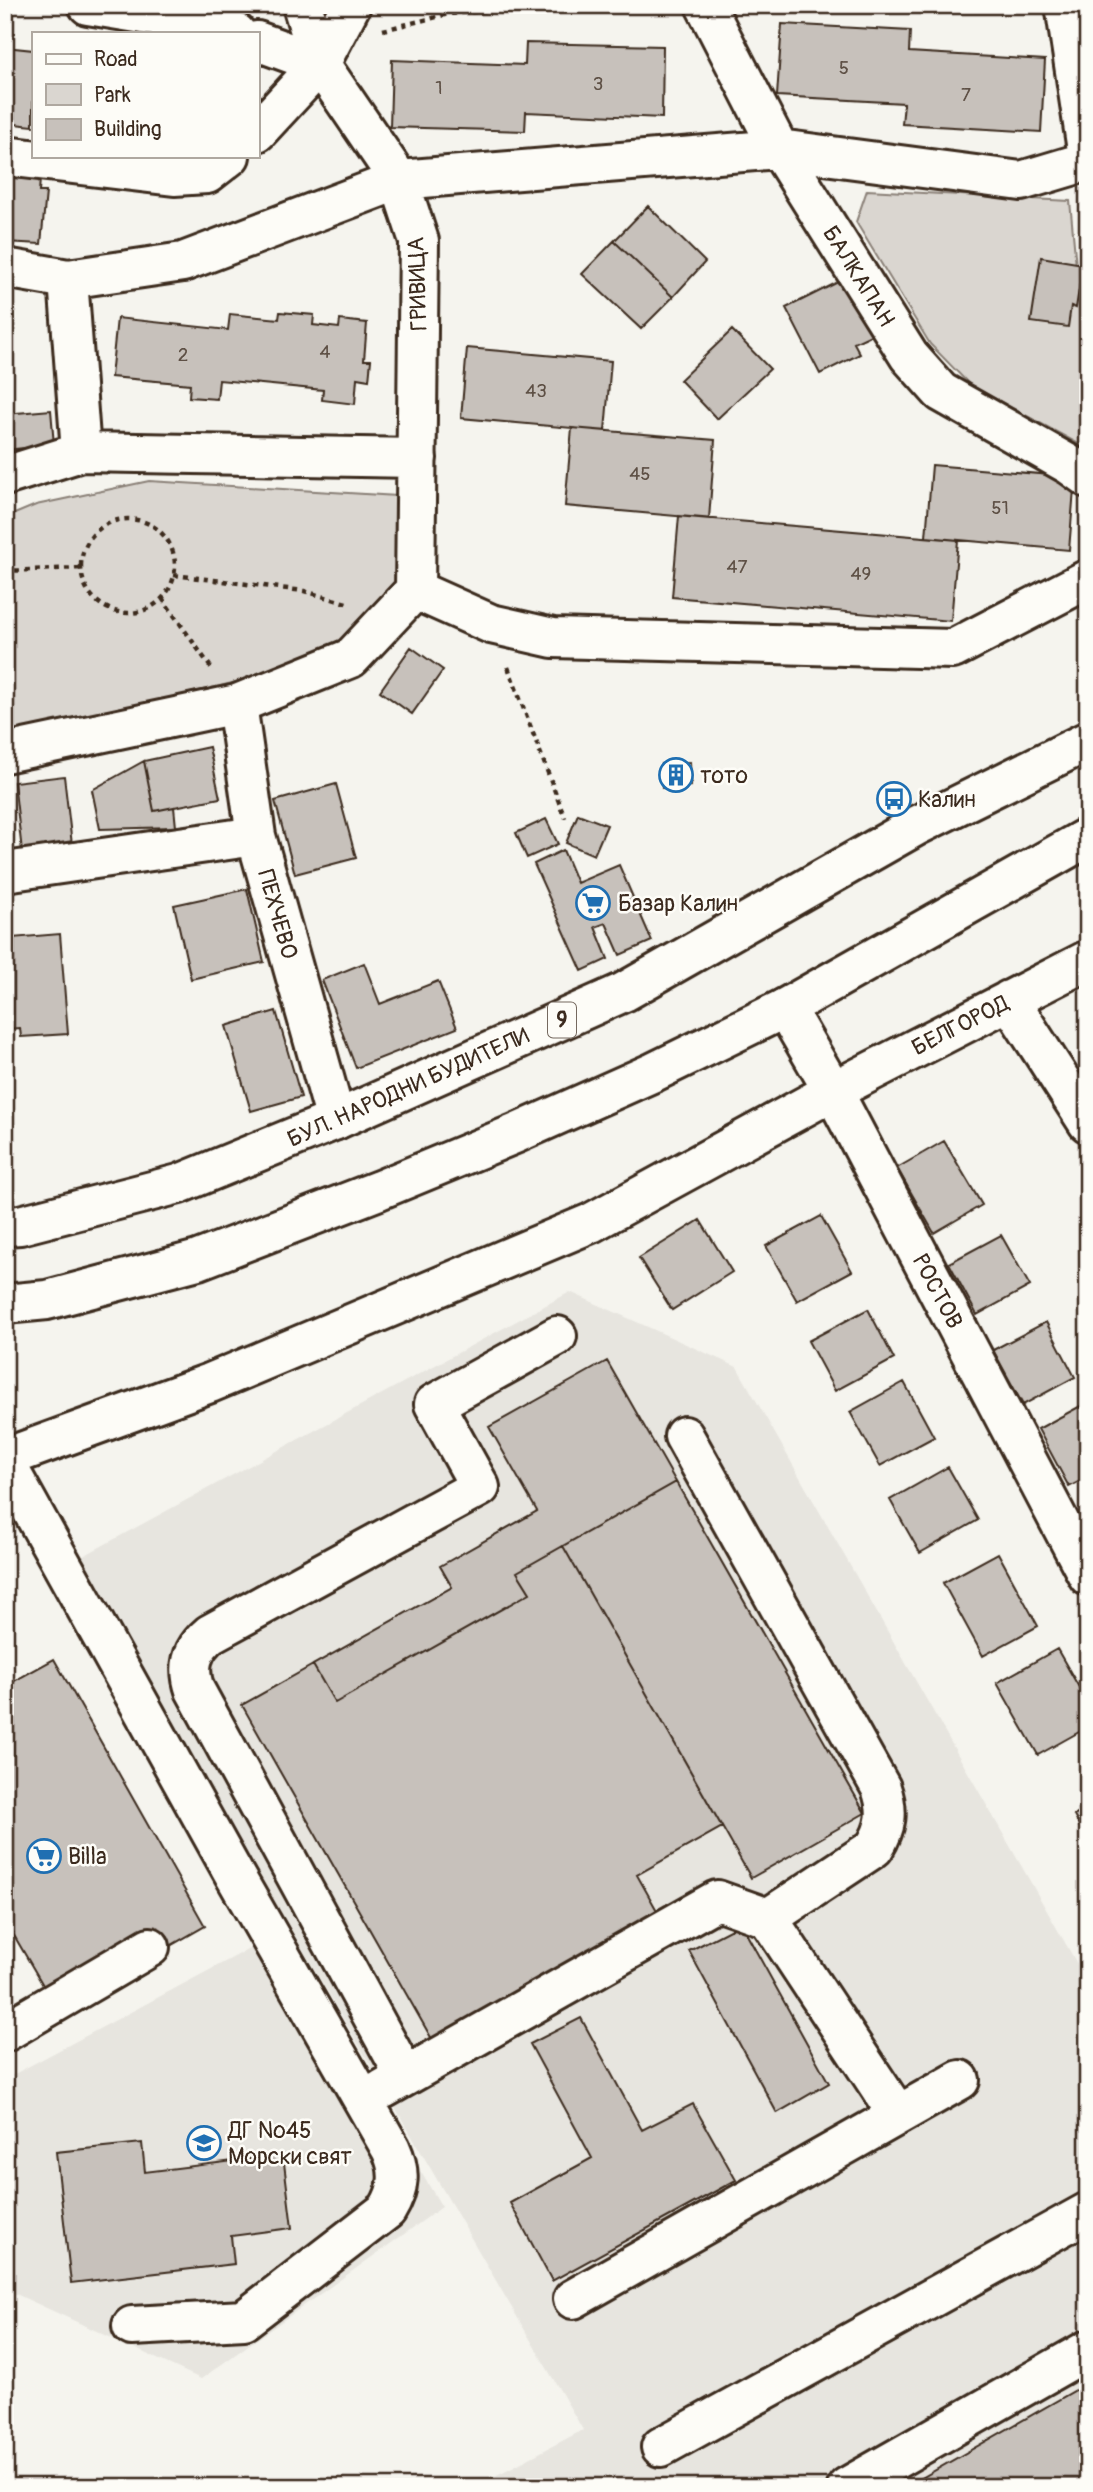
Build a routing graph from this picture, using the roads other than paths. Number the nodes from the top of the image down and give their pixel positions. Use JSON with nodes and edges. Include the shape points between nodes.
{"nodes":[{"id":1,"x":88,"y":5,"type":"edge"},
{"id":2,"x":302,"y":5,"type":"edge"},
{"id":3,"x":351,"y":5,"type":"edge"},
{"id":4,"x":1065,"y":5,"type":"edge"},
{"id":5,"x":708,"y":6,"type":"edge"},
{"id":6,"x":227,"y":30,"type":"edge"},
{"id":7,"x":259,"y":42,"type":"edge"},
{"id":8,"x":320,"y":64,"type":"junction"},
{"id":9,"x":259,"y":130,"type":"edge"},
{"id":10,"x":779,"y":149,"type":"junction"},
{"id":11,"x":5,"y":156,"type":"edge"},
{"id":12,"x":227,"y":158,"type":"edge"},
{"id":13,"x":1088,"y":159,"type":"edge"},
{"id":14,"x":399,"y":180,"type":"junction"},
{"id":15,"x":5,"y":268,"type":"edge"},
{"id":16,"x":68,"y":279,"type":"junction"},
{"id":17,"x":80,"y":452,"type":"junction"},
{"id":18,"x":417,"y":458,"type":"junction"},
{"id":19,"x":5,"y":476,"type":"edge"},
{"id":20,"x":1088,"y":478,"type":"edge"},
{"id":21,"x":1088,"y":579,"type":"edge"},
{"id":22,"x":403,"y":603,"type":"junction"},
{"id":23,"x":237,"y":704,"type":"junction"},
{"id":24,"x":1088,"y":741,"type":"edge"},
{"id":25,"x":5,"y":752,"type":"edge"},
{"id":26,"x":257,"y":836,"type":"junction"},
{"id":27,"x":1088,"y":837,"type":"edge"},
{"id":28,"x":5,"y":872,"type":"edge"},
{"id":29,"x":1088,"y":960,"type":"edge"},
{"id":30,"x":1009,"y":1000,"type":"junction"},
{"id":31,"x":785,"y":1008,"type":"junction"},
{"id":32,"x":833,"y":1091,"type":"junction"},
{"id":33,"x":336,"y":1120,"type":"junction"},
{"id":34,"x":1088,"y":1124,"type":"edge"},
{"id":35,"x":5,"y":1226,"type":"edge"},
{"id":36,"x":5,"y":1304,"type":"edge"},
{"id":37,"x":557,"y":1336,"type":"dead end"},
{"id":38,"x":684,"y":1436,"type":"dead end"},
{"id":39,"x":5,"y":1460,"type":"edge"},
{"id":40,"x":1088,"y":1576,"type":"edge"},
{"id":41,"x":768,"y":1918,"type":"junction"},
{"id":42,"x":150,"y":1947,"type":"dead end"},
{"id":43,"x":5,"y":2032,"type":"edge"},
{"id":44,"x":405,"y":2076,"type":"junction"},
{"id":45,"x":960,"y":2080,"type":"dead end"},
{"id":46,"x":362,"y":2100,"type":"junction"},
{"id":47,"x":898,"y":2115,"type":"junction"},
{"id":48,"x":1088,"y":2212,"type":"edge"},
{"id":49,"x":573,"y":2299,"type":"dead end"},
{"id":50,"x":132,"y":2326,"type":"dead end"},
{"id":51,"x":1088,"y":2350,"type":"edge"},
{"id":52,"x":660,"y":2447,"type":"dead end"},
{"id":53,"x":847,"y":2487,"type":"edge"}],
"edges":[{"from":1,"to":6,"type":"street"},
{"from":2,"to":8,"type":"street","name":"ГРИВИЦА"},
{"from":3,"to":8,"type":"street"},
{"from":4,"to":13,"type":"street"},
{"from":5,"to":10,"type":"street","name":"БАЛКАПАН"},
{"from":7,"to":8,"type":"street"},
{"from":8,"to":9,"type":"street"},
{"from":8,"to":14,"type":"street","name":"ГРИВИЦА"},
{"from":10,"to":13,"type":"street","via":[[1021,181]]},
{"from":10,"to":14,"type":"street"},
{"from":10,"to":20,"type":"street","name":"БАЛКАПАН","via":[[909,356],[941,392]]},
{"from":11,"to":12,"type":"street","via":[[174,176],[207,174]]},
{"from":14,"to":16,"type":"street","via":[[183,262]]},
{"from":14,"to":18,"type":"street","name":"ГРИВИЦА","via":[[419,241]]},
{"from":15,"to":16,"type":"street"},
{"from":16,"to":17,"type":"street"},
{"from":17,"to":18,"type":"street"},
{"from":17,"to":19,"type":"street"},
{"from":18,"to":22,"type":"street","name":"ГРИВИЦА"},
{"from":21,"to":22,"type":"street","via":[[953,649],[553,638]]},
{"from":22,"to":23,"type":"street","via":[[351,658]]},
{"from":23,"to":25,"type":"street"},
{"from":23,"to":26,"type":"street","name":"ПЕХЧЕВО"},
{"from":24,"to":33,"type":"street","name":"БУЛ. НАРОДНИ БУДИТЕЛИ","number":"9","via":[[916,826],[624,992]]},
{"from":26,"to":28,"type":"street"},
{"from":26,"to":33,"type":"street","name":"ПЕХЧЕВО"},
{"from":27,"to":31,"type":"street"},
{"from":29,"to":30,"type":"street","name":"БЕЛГОРОД"},
{"from":30,"to":32,"type":"street","name":"БЕЛГОРОД"},
{"from":30,"to":34,"type":"street"},
{"from":31,"to":32,"type":"street","name":"РОСТОВ"},
{"from":31,"to":36,"type":"street","via":[[617,1089],[274,1232],[198,1260],[47,1300]]},
{"from":32,"to":39,"type":"street","name":"БЕЛГОРОД","via":[[591,1223],[210,1383]]},
{"from":32,"to":40,"type":"street","name":"РОСТОВ"},
{"from":33,"to":35,"type":"street","name":"БУЛ. НАРОДНИ БУДИТЕЛИ","number":"9","via":[[179,1184]]},
{"from":37,"to":44,"type":"street","via":[[434,1404],[480,1487],[210,1634],[200,1642],[190,1665],[195,1690]]},
{"from":38,"to":41,"type":"street","via":[[886,1803],[883,1834],[874,1848]]},
{"from":39,"to":46,"type":"street"},
{"from":41,"to":44,"type":"street","via":[[717,1900]]},
{"from":41,"to":47,"type":"street"},
{"from":42,"to":43,"type":"street"},
{"from":44,"to":46,"type":"street"},
{"from":45,"to":47,"type":"street"},
{"from":46,"to":50,"type":"street","via":[[391,2148],[399,2172],[387,2210],[244,2320]]},
{"from":47,"to":49,"type":"street"},
{"from":48,"to":52,"type":"street"},
{"from":51,"to":53,"type":"street"}]}
